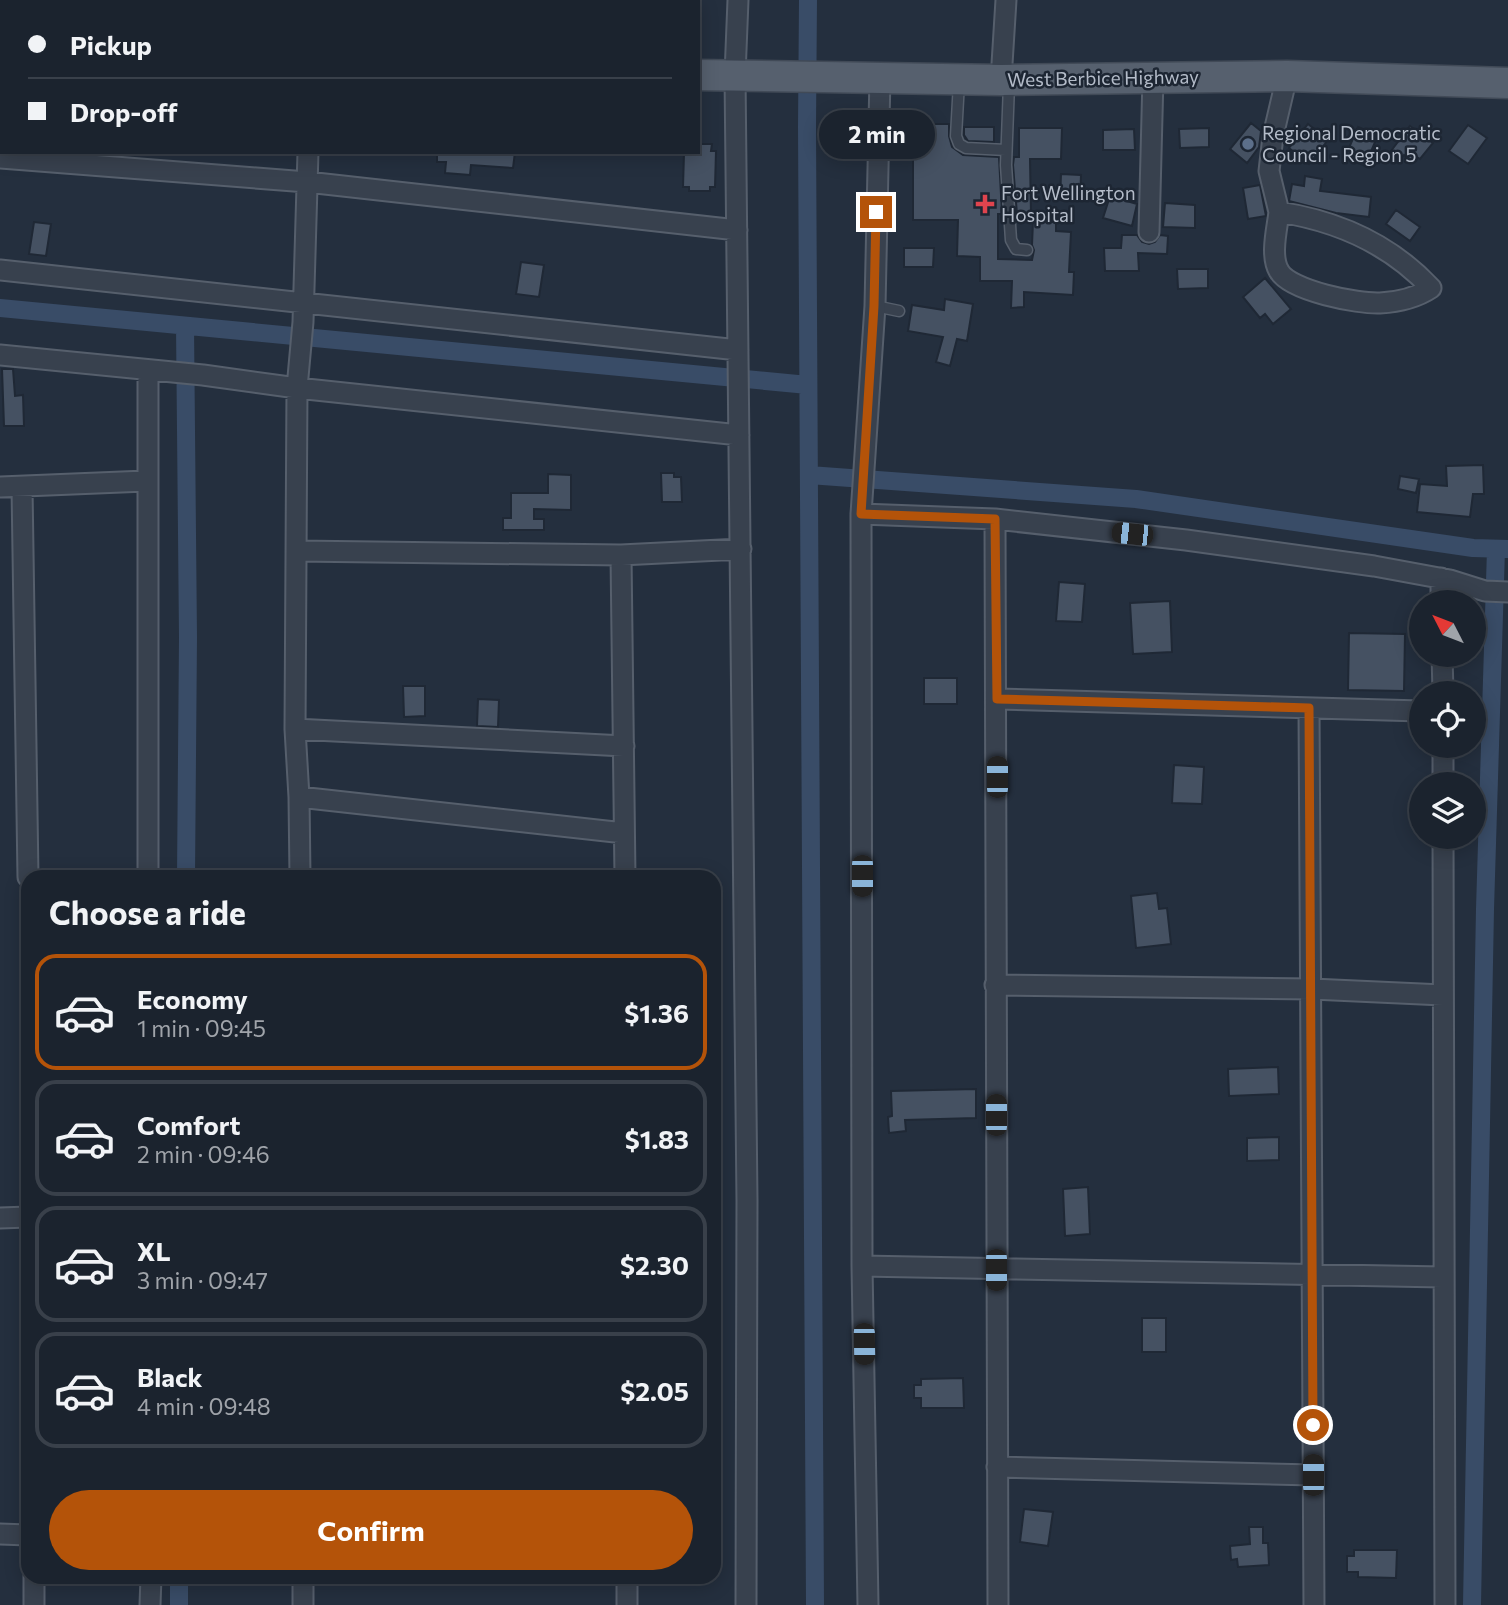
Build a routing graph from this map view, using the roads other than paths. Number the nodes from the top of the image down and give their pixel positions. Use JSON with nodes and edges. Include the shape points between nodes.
{"nodes":[{"id":1,"x":738,"y":0,"type":"edge"},
{"id":2,"x":1006,"y":0,"type":"edge"},
{"id":3,"x":700,"y":75,"type":"edge"},
{"id":4,"x":743,"y":76,"type":"junction"},
{"id":5,"x":880,"y":76,"type":"junction"},
{"id":6,"x":1287,"y":76,"type":"junction"},
{"id":7,"x":1153,"y":77,"type":"junction"},
{"id":8,"x":960,"y":79,"type":"junction"},
{"id":9,"x":1005,"y":80,"type":"junction"},
{"id":10,"x":1508,"y":83,"type":"edge"},
{"id":11,"x":1006,"y":150,"type":"junction"},
{"id":12,"x":308,"y":154,"type":"edge"},
{"id":13,"x":0,"y":158,"type":"edge"},
{"id":14,"x":307,"y":182,"type":"junction"},
{"id":15,"x":1279,"y":212,"type":"junction"},
{"id":16,"x":737,"y":230,"type":"junction"},
{"id":17,"x":1149,"y":232,"type":"dead end"},
{"id":18,"x":1027,"y":250,"type":"dead end"},
{"id":19,"x":0,"y":271,"type":"edge"},
{"id":20,"x":874,"y":306,"type":"junction"},
{"id":21,"x":899,"y":311,"type":"dead end"},
{"id":22,"x":303,"y":313,"type":"junction"},
{"id":23,"x":738,"y":349,"type":"junction"},
{"id":24,"x":0,"y":355,"type":"edge"},
{"id":25,"x":148,"y":370,"type":"junction"},
{"id":26,"x":297,"y":388,"type":"junction"},
{"id":27,"x":739,"y":435,"type":"junction"},
{"id":28,"x":146,"y":481,"type":"junction"},
{"id":29,"x":0,"y":487,"type":"edge"},
{"id":30,"x":22,"y":487,"type":"junction"},
{"id":31,"x":861,"y":514,"type":"junction"},
{"id":32,"x":995,"y":519,"type":"junction"},
{"id":33,"x":741,"y":549,"type":"junction"},
{"id":34,"x":297,"y":551,"type":"junction"},
{"id":35,"x":621,"y":555,"type":"junction"},
{"id":36,"x":1441,"y":578,"type":"junction"},
{"id":37,"x":1441,"y":590,"type":"edge"},
{"id":38,"x":1508,"y":592,"type":"edge"},
{"id":39,"x":997,"y":699,"type":"junction"},
{"id":40,"x":1309,"y":708,"type":"junction"},
{"id":41,"x":1409,"y":711,"type":"edge"},
{"id":42,"x":295,"y":729,"type":"junction"},
{"id":43,"x":624,"y":746,"type":"junction"},
{"id":44,"x":299,"y":797,"type":"junction"},
{"id":45,"x":624,"y":833,"type":"junction"},
{"id":46,"x":1443,"y":849,"type":"edge"},
{"id":47,"x":28,"y":870,"type":"edge"},
{"id":48,"x":148,"y":870,"type":"edge"},
{"id":49,"x":300,"y":870,"type":"edge"},
{"id":50,"x":625,"y":870,"type":"edge"},
{"id":51,"x":995,"y":985,"type":"junction"},
{"id":52,"x":1312,"y":989,"type":"junction"},
{"id":53,"x":1443,"y":995,"type":"junction"},
{"id":54,"x":21,"y":1217,"type":"edge"},
{"id":55,"x":0,"y":1218,"type":"edge"},
{"id":56,"x":862,"y":1266,"type":"junction"},
{"id":57,"x":996,"y":1270,"type":"junction"},
{"id":58,"x":1312,"y":1274,"type":"junction"},
{"id":59,"x":1443,"y":1277,"type":"junction"},
{"id":60,"x":997,"y":1467,"type":"junction"},
{"id":61,"x":1313,"y":1475,"type":"junction"},
{"id":62,"x":0,"y":1534,"type":"edge"},
{"id":63,"x":21,"y":1535,"type":"edge"},
{"id":64,"x":34,"y":1584,"type":"edge"},
{"id":65,"x":151,"y":1584,"type":"edge"},
{"id":66,"x":303,"y":1584,"type":"edge"},
{"id":67,"x":627,"y":1584,"type":"edge"},
{"id":68,"x":34,"y":1605,"type":"edge"},
{"id":69,"x":150,"y":1605,"type":"edge"},
{"id":70,"x":303,"y":1605,"type":"edge"},
{"id":71,"x":627,"y":1605,"type":"edge"},
{"id":72,"x":746,"y":1605,"type":"edge"},
{"id":73,"x":868,"y":1605,"type":"edge"},
{"id":74,"x":998,"y":1605,"type":"edge"},
{"id":75,"x":1314,"y":1605,"type":"edge"},
{"id":76,"x":1445,"y":1605,"type":"edge"}],
"edges":[{"from":1,"to":4,"type":"street"},
{"from":2,"to":9,"type":"street"},
{"from":3,"to":4,"type":"main road","name":"West Berbice Highway"},
{"from":4,"to":5,"type":"main road","name":"West Berbice Highway"},
{"from":4,"to":16,"type":"street"},
{"from":5,"to":8,"type":"main road","name":"West Berbice Highway"},
{"from":5,"to":20,"type":"street"},
{"from":6,"to":7,"type":"main road","name":"West Berbice Highway"},
{"from":6,"to":10,"type":"main road","name":"West Berbice Highway"},
{"from":6,"to":15,"type":"street","via":[[1269,171]]},
{"from":7,"to":9,"type":"main road","name":"West Berbice Highway"},
{"from":7,"to":17,"type":"street"},
{"from":8,"to":9,"type":"main road","name":"West Berbice Highway"},
{"from":8,"to":11,"type":"lane","via":[[957,141],[966,148]]},
{"from":9,"to":11,"type":"lane"},
{"from":11,"to":18,"type":"lane","via":[[1011,240],[1016,249]]},
{"from":12,"to":14,"type":"street"},
{"from":13,"to":14,"type":"street"},
{"from":14,"to":16,"type":"street"},
{"from":14,"to":22,"type":"street"},
{"from":15,"to":15,"type":"street","via":[[1342,226],[1384,248],[1431,288],[1417,297],[1378,303],[1290,283],[1276,260]]},
{"from":16,"to":23,"type":"street"},
{"from":19,"to":22,"type":"street"},
{"from":20,"to":21,"type":"lane"},
{"from":20,"to":31,"type":"street"},
{"from":22,"to":23,"type":"street"},
{"from":22,"to":26,"type":"street"},
{"from":23,"to":27,"type":"street"},
{"from":24,"to":25,"type":"street"},
{"from":25,"to":26,"type":"street"},
{"from":25,"to":28,"type":"street"},
{"from":26,"to":27,"type":"street"},
{"from":26,"to":34,"type":"street"},
{"from":27,"to":33,"type":"street"},
{"from":28,"to":30,"type":"street"},
{"from":28,"to":48,"type":"street"},
{"from":29,"to":30,"type":"street"},
{"from":30,"to":47,"type":"street"},
{"from":31,"to":32,"type":"street"},
{"from":31,"to":56,"type":"street"},
{"from":32,"to":36,"type":"street","via":[[1186,540]]},
{"from":32,"to":39,"type":"street"},
{"from":33,"to":35,"type":"street"},
{"from":33,"to":72,"type":"street"},
{"from":34,"to":35,"type":"street"},
{"from":34,"to":42,"type":"street"},
{"from":35,"to":43,"type":"street"},
{"from":36,"to":37,"type":"street"},
{"from":36,"to":38,"type":"street","via":[[1485,591]]},
{"from":39,"to":40,"type":"street"},
{"from":39,"to":51,"type":"street"},
{"from":40,"to":41,"type":"street"},
{"from":40,"to":52,"type":"street"},
{"from":42,"to":43,"type":"street"},
{"from":42,"to":44,"type":"street"},
{"from":43,"to":45,"type":"street"},
{"from":44,"to":45,"type":"street"},
{"from":44,"to":49,"type":"street"},
{"from":45,"to":50,"type":"street"},
{"from":46,"to":53,"type":"street"},
{"from":51,"to":52,"type":"street"},
{"from":51,"to":57,"type":"street"},
{"from":52,"to":53,"type":"street"},
{"from":52,"to":58,"type":"street"},
{"from":53,"to":59,"type":"street"},
{"from":54,"to":55,"type":"street"},
{"from":56,"to":57,"type":"street"},
{"from":56,"to":73,"type":"street"},
{"from":57,"to":58,"type":"street"},
{"from":57,"to":60,"type":"street"},
{"from":58,"to":59,"type":"street"},
{"from":58,"to":61,"type":"street"},
{"from":59,"to":76,"type":"street"},
{"from":60,"to":61,"type":"street"},
{"from":60,"to":74,"type":"street"},
{"from":61,"to":75,"type":"street"},
{"from":62,"to":63,"type":"street"},
{"from":64,"to":68,"type":"street"},
{"from":65,"to":69,"type":"street"},
{"from":66,"to":70,"type":"street"},
{"from":67,"to":71,"type":"street"}]}
